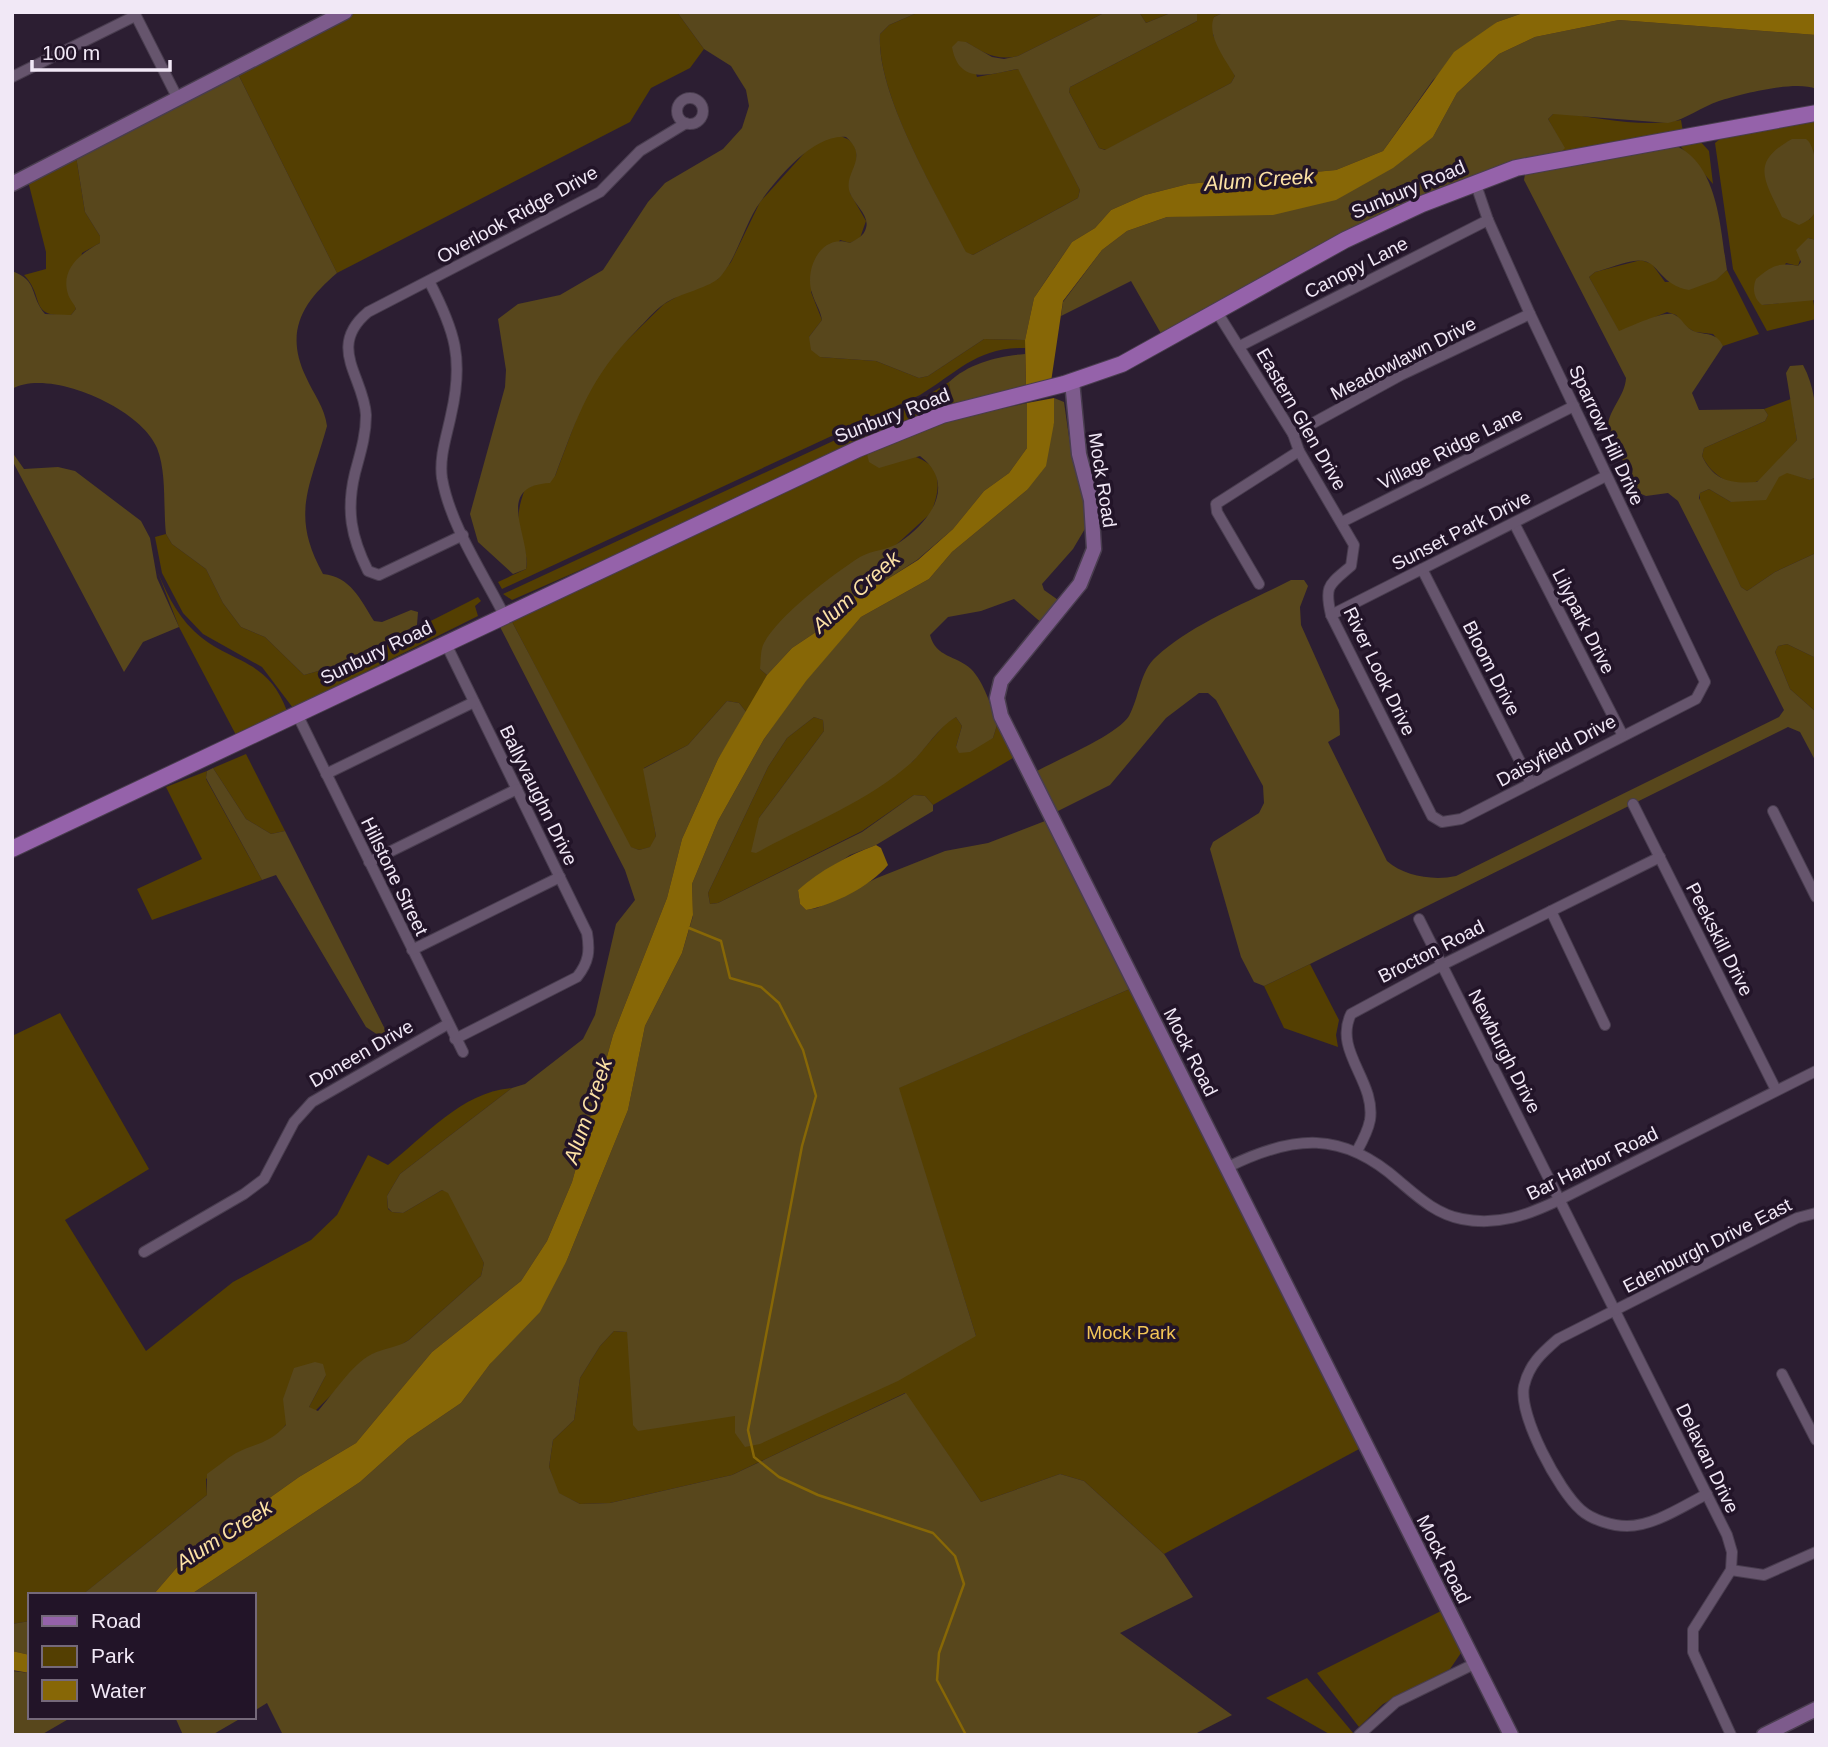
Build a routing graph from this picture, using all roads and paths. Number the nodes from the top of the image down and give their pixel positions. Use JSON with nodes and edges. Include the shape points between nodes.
{"nodes":[{"id":1,"x":345,"y":12,"type":"edge"},
{"id":2,"x":134,"y":14,"type":"edge"},
{"id":3,"x":12,"y":77,"type":"edge"},
{"id":4,"x":178,"y":99,"type":"junction"},
{"id":5,"x":1816,"y":113,"type":"edge"},
{"id":6,"x":686,"y":124,"type":"dead end"},
{"id":7,"x":1475,"y":183,"type":"junction"},
{"id":8,"x":12,"y":184,"type":"edge"},
{"id":9,"x":1488,"y":220,"type":"junction"},
{"id":10,"x":429,"y":281,"type":"junction"},
{"id":11,"x":1217,"y":312,"type":"junction"},
{"id":12,"x":1530,"y":314,"type":"junction"},
{"id":13,"x":1240,"y":346,"type":"junction"},
{"id":14,"x":1068,"y":383,"type":"junction"},
{"id":15,"x":1574,"y":406,"type":"junction"},
{"id":16,"x":1293,"y":434,"type":"junction"},
{"id":17,"x":1299,"y":451,"type":"junction"},
{"id":18,"x":1606,"y":476,"type":"junction"},
{"id":19,"x":1342,"y":522,"type":"junction"},
{"id":20,"x":1514,"y":523,"type":"junction"},
{"id":21,"x":464,"y":535,"type":"junction"},
{"id":22,"x":1354,"y":545,"type":"joint"},
{"id":23,"x":1422,"y":569,"type":"junction"},
{"id":24,"x":1259,"y":584,"type":"dead end"},
{"id":25,"x":504,"y":615,"type":"junction"},
{"id":26,"x":1331,"y":615,"type":"junction"},
{"id":27,"x":445,"y":642,"type":"junction"},
{"id":28,"x":1696,"y":699,"type":"joint"},
{"id":29,"x":474,"y":702,"type":"junction"},
{"id":30,"x":297,"y":714,"type":"junction"},
{"id":31,"x":1622,"y":734,"type":"junction"},
{"id":32,"x":326,"y":774,"type":"junction"},
{"id":33,"x":1531,"y":783,"type":"junction"},
{"id":34,"x":517,"y":789,"type":"junction"},
{"id":35,"x":1633,"y":804,"type":"dead end"},
{"id":36,"x":1773,"y":811,"type":"dead end"},
{"id":37,"x":1432,"y":816,"type":"joint"},
{"id":38,"x":12,"y":849,"type":"edge"},
{"id":39,"x":1660,"y":858,"type":"junction"},
{"id":40,"x":369,"y":862,"type":"junction"},
{"id":41,"x":560,"y":877,"type":"junction"},
{"id":42,"x":1816,"y":897,"type":"edge"},
{"id":43,"x":1551,"y":911,"type":"junction"},
{"id":44,"x":1419,"y":919,"type":"dead end"},
{"id":45,"x":412,"y":950,"type":"junction"},
{"id":46,"x":1442,"y":965,"type":"junction"},
{"id":47,"x":448,"y":1024,"type":"junction"},
{"id":48,"x":1605,"y":1025,"type":"dead end"},
{"id":49,"x":455,"y":1039,"type":"junction"},
{"id":50,"x":463,"y":1052,"type":"dead end"},
{"id":51,"x":1816,"y":1071,"type":"edge"},
{"id":52,"x":1776,"y":1090,"type":"junction"},
{"id":53,"x":1357,"y":1151,"type":"junction"},
{"id":54,"x":1228,"y":1167,"type":"junction"},
{"id":55,"x":1559,"y":1200,"type":"junction"},
{"id":56,"x":1816,"y":1213,"type":"edge"},
{"id":57,"x":144,"y":1252,"type":"dead end"},
{"id":58,"x":1615,"y":1311,"type":"junction"},
{"id":59,"x":1782,"y":1374,"type":"dead end"},
{"id":60,"x":1816,"y":1440,"type":"edge"},
{"id":61,"x":1707,"y":1494,"type":"junction"},
{"id":62,"x":1816,"y":1552,"type":"edge"},
{"id":63,"x":1731,"y":1570,"type":"junction"},
{"id":64,"x":1476,"y":1663,"type":"junction"},
{"id":65,"x":1816,"y":1709,"type":"edge"},
{"id":66,"x":1360,"y":1735,"type":"edge"},
{"id":67,"x":1511,"y":1735,"type":"edge"},
{"id":68,"x":1731,"y":1735,"type":"edge"},
{"id":69,"x":1764,"y":1735,"type":"edge"}],
"edges":[{"from":1,"to":4,"type":"main road"},
{"from":2,"to":3,"type":"street"},
{"from":2,"to":4,"type":"street"},
{"from":4,"to":8,"type":"main road"},
{"from":5,"to":7,"type":"main road","name":"Sunbury Road","via":[[1571,156]]},
{"from":6,"to":10,"type":"street","name":"Overlook Ridge Drive","via":[[640,151],[600,192]]},
{"from":7,"to":9,"type":"street","name":"Sparrow Hill Drive"},
{"from":7,"to":11,"type":"main road","name":"Sunbury Road","via":[[1345,240]]},
{"from":9,"to":12,"type":"street","name":"Sparrow Hill Drive"},
{"from":9,"to":13,"type":"street","name":"Canopy Lane"},
{"from":10,"to":21,"type":"street","via":[[454,331],[456,345],[456,388],[441,466],[446,493]]},
{"from":10,"to":21,"type":"street","name":"Overlook Ridge Drive","via":[[368,312],[348,347],[366,414],[350,522],[356,546],[373,574],[385,573]]},
{"from":11,"to":13,"type":"street","name":"Eastern Glen Drive"},
{"from":11,"to":14,"type":"main road","name":"Sunbury Road","via":[[1122,364]]},
{"from":12,"to":15,"type":"street","name":"Sparrow Hill Drive"},
{"from":12,"to":16,"type":"street","name":"Meadowlawn Drive","via":[[1401,375]]},
{"from":13,"to":16,"type":"street","name":"Eastern Glen Drive"},
{"from":14,"to":25,"type":"main road","name":"Sunbury Road","via":[[942,415],[882,438]]},
{"from":14,"to":54,"type":"main road","name":"Mock Road","via":[[1091,500],[1094,549],[1080,584],[1001,681],[999,707]]},
{"from":15,"to":18,"type":"street","name":"Sparrow Hill Drive"},
{"from":15,"to":19,"type":"street","name":"Village Ridge Lane"},
{"from":16,"to":17,"type":"street","name":"Eastern Glen Drive"},
{"from":17,"to":19,"type":"street","name":"Eastern Glen Drive"},
{"from":17,"to":24,"type":"street","via":[[1216,504]]},
{"from":18,"to":20,"type":"street","name":"Sunset Park Drive"},
{"from":18,"to":28,"type":"street","name":"Sparrow Hill Drive","via":[[1703,673],[1703,692]]},
{"from":19,"to":22,"type":"street","name":"Eastern Glen Drive"},
{"from":20,"to":23,"type":"street","name":"Sunset Park Drive"},
{"from":20,"to":31,"type":"street","name":"Lilypark Drive"},
{"from":21,"to":25,"type":"street"},
{"from":22,"to":26,"type":"street","name":"River Look Drive","via":[[1351,566],[1329,584],[1326,593]]},
{"from":23,"to":26,"type":"street","name":"Sunset Park Drive"},
{"from":23,"to":33,"type":"street","name":"Bloom Drive"},
{"from":25,"to":27,"type":"main road","name":"Sunbury Road"},
{"from":26,"to":37,"type":"street","name":"River Look Drive"},
{"from":27,"to":29,"type":"street","name":"Ballyvaughn Drive"},
{"from":27,"to":30,"type":"main road","name":"Sunbury Road"},
{"from":28,"to":31,"type":"street","name":"Daisyfield Drive"},
{"from":29,"to":32,"type":"street"},
{"from":29,"to":34,"type":"street","name":"Ballyvaughn Drive"},
{"from":30,"to":32,"type":"street","name":"Hillstone Street"},
{"from":30,"to":38,"type":"main road","name":"Sunbury Road"},
{"from":31,"to":33,"type":"street","name":"Daisyfield Drive"},
{"from":32,"to":40,"type":"street","name":"Hillstone Street"},
{"from":33,"to":37,"type":"street","name":"Daisyfield Drive","via":[[1461,820],[1442,822]]},
{"from":34,"to":40,"type":"street"},
{"from":34,"to":41,"type":"street","name":"Ballyvaughn Drive"},
{"from":35,"to":39,"type":"street","name":"Peekskill Drive"},
{"from":36,"to":42,"type":"street"},
{"from":39,"to":43,"type":"street","name":"Brocton Road"},
{"from":39,"to":52,"type":"street","name":"Peekskill Drive"},
{"from":40,"to":45,"type":"street","name":"Hillstone Street"},
{"from":41,"to":45,"type":"street"},
{"from":41,"to":49,"type":"street","name":"Ballyvaughn Drive","via":[[587,933],[586,967],[563,986]]},
{"from":43,"to":46,"type":"street","name":"Brocton Road"},
{"from":43,"to":48,"type":"street"},
{"from":44,"to":46,"type":"street","name":"Newburgh Drive"},
{"from":45,"to":47,"type":"street","name":"Hillstone Street"},
{"from":46,"to":53,"type":"street","name":"Brocton Road","via":[[1362,1006],[1351,1014],[1345,1027],[1345,1039],[1370,1102],[1370,1120]]},
{"from":46,"to":55,"type":"street","name":"Newburgh Drive"},
{"from":47,"to":49,"type":"street","name":"Hillstone Street"},
{"from":47,"to":57,"type":"street","name":"Doneen Drive","via":[[312,1102],[294,1122],[264,1180]]},
{"from":49,"to":50,"type":"street","name":"Hillstone Street"},
{"from":51,"to":52,"type":"street","name":"Bar Harbor Road"},
{"from":52,"to":55,"type":"street","name":"Bar Harbor Road"},
{"from":53,"to":54,"type":"street","name":"Bar Harbor Road","via":[[1318,1142],[1292,1143]]},
{"from":53,"to":55,"type":"street","name":"Bar Harbor Road","via":[[1379,1163],[1433,1208],[1461,1219],[1506,1220]]},
{"from":54,"to":64,"type":"main road","name":"Mock Road"},
{"from":55,"to":58,"type":"street","name":"Delavan Drive"},
{"from":56,"to":58,"type":"street","name":"Edenburgh Drive East","via":[[1797,1218]]},
{"from":58,"to":61,"type":"street","name":"Delavan Drive"},
{"from":58,"to":61,"type":"street","name":"Edenburgh Drive East","via":[[1550,1346],[1535,1359],[1524,1387],[1527,1418],[1561,1486],[1581,1511],[1628,1526],[1660,1518]]},
{"from":59,"to":60,"type":"street"},
{"from":61,"to":63,"type":"street","name":"Delavan Drive","via":[[1727,1535]]},
{"from":62,"to":63,"type":"street","via":[[1764,1575]]},
{"from":63,"to":68,"type":"street","via":[[1693,1630],[1693,1652]]},
{"from":64,"to":66,"type":"street","via":[[1396,1702]]},
{"from":64,"to":67,"type":"main road","name":"Mock Road"},
{"from":65,"to":69,"type":"main road"}]}
